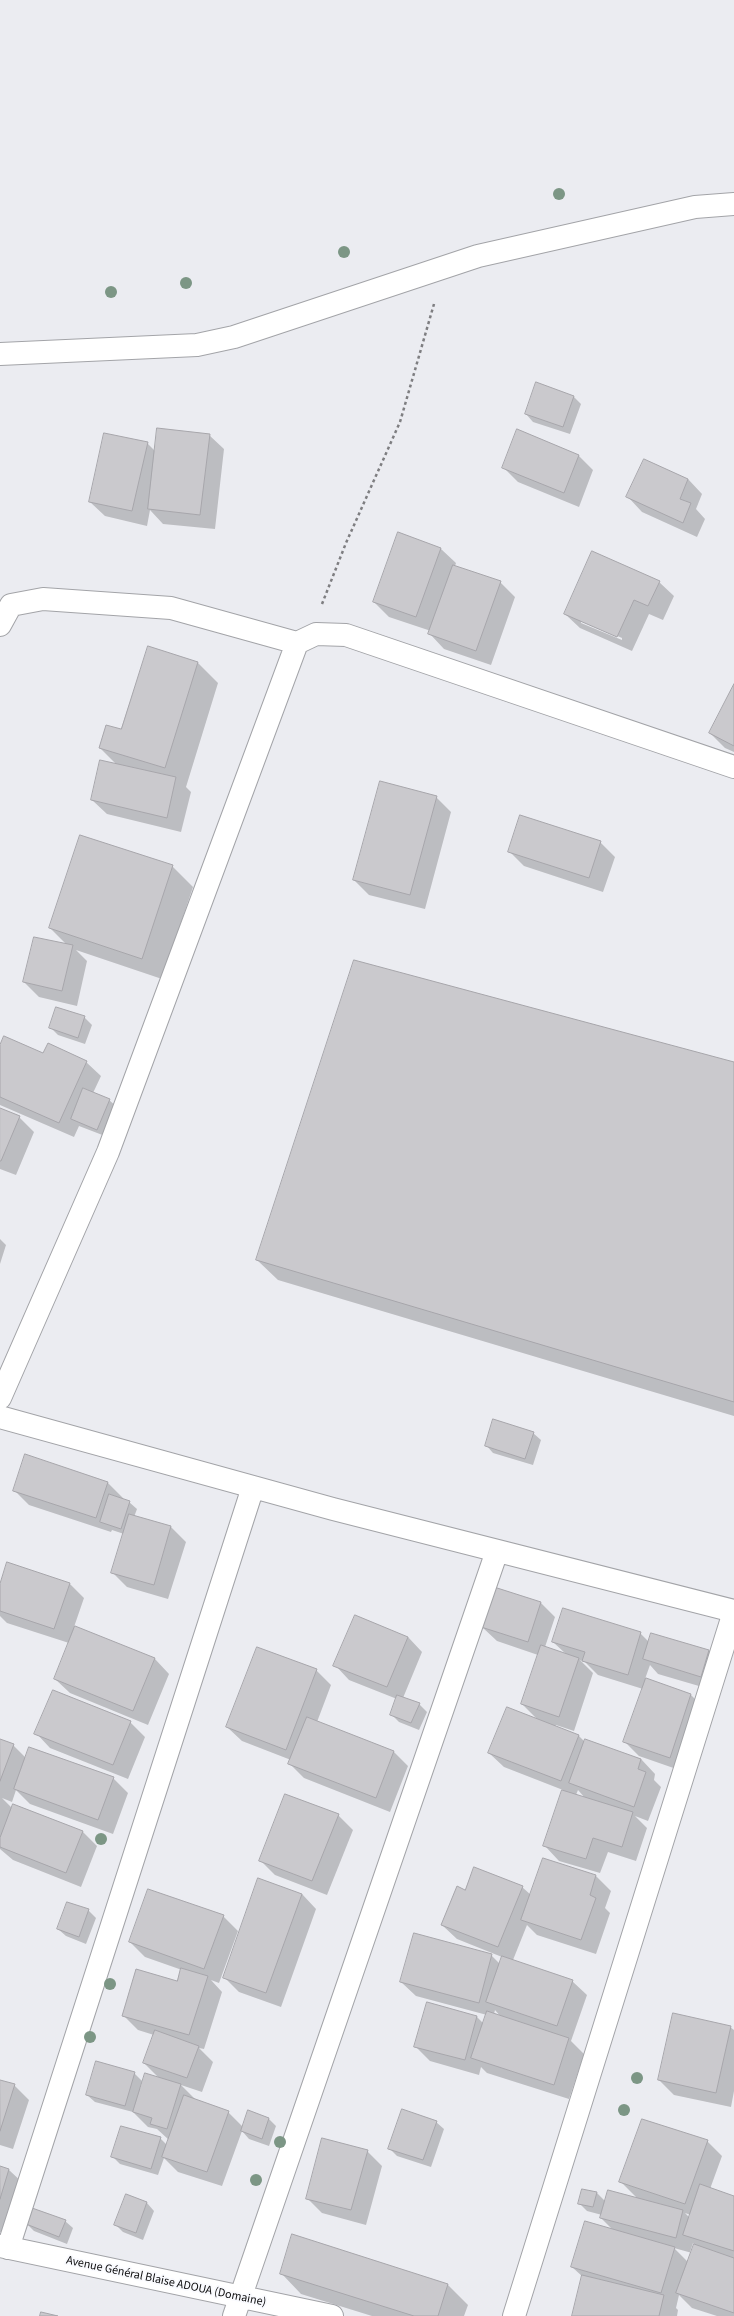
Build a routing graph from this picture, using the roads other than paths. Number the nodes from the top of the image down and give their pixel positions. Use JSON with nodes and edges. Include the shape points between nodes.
{"nodes":[{"id":1,"x":734,"y":204,"type":"edge"},
{"id":2,"x":0,"y":354,"type":"edge"},
{"id":3,"x":0,"y":625,"type":"edge"},
{"id":4,"x":302,"y":640,"type":"junction"},
{"id":5,"x":734,"y":767,"type":"edge"},
{"id":6,"x":0,"y":1398,"type":"edge"},
{"id":7,"x":0,"y":1417,"type":"edge"},
{"id":8,"x":253,"y":1487,"type":"junction"},
{"id":9,"x":497,"y":1551,"type":"junction"},
{"id":10,"x":734,"y":1612,"type":"edge"},
{"id":11,"x":4,"y":2247,"type":"edge"},
{"id":12,"x":237,"y":2307,"type":"edge"},
{"id":13,"x":332,"y":2316,"type":"edge"},
{"id":14,"x":514,"y":2316,"type":"edge"}],
"edges":[{"from":1,"to":2,"type":"street","via":[[695,207],[478,256],[234,337],[197,346]]},
{"from":3,"to":4,"type":"street","via":[[11,605],[43,599],[171,608]]},
{"from":4,"to":5,"type":"street","via":[[316,634],[346,635]]},
{"from":4,"to":6,"type":"street","via":[[108,1152]]},
{"from":7,"to":8,"type":"street"},
{"from":8,"to":9,"type":"street"},
{"from":8,"to":11,"type":"street"},
{"from":9,"to":10,"type":"street"},
{"from":9,"to":12,"type":"street"},
{"from":10,"to":14,"type":"street"},
{"from":11,"to":12,"type":"street","name":"Avenue Général Blaise ADOUA (Domaine)"},
{"from":12,"to":13,"type":"street","name":"Avenue Général Blaise ADOUA (Domaine)"}]}
